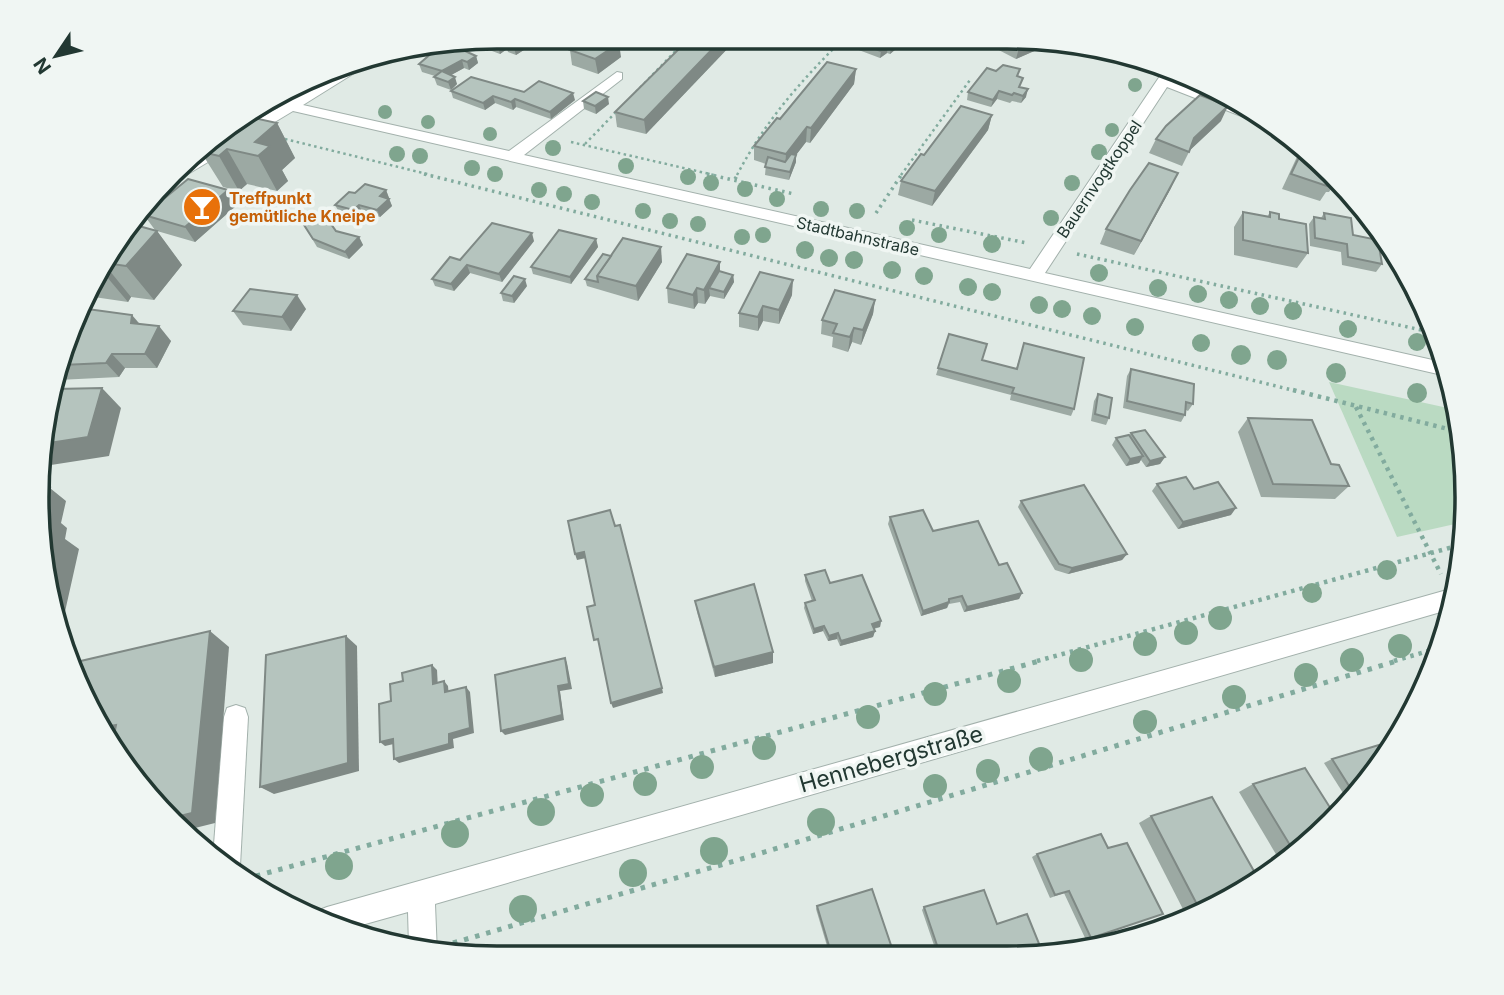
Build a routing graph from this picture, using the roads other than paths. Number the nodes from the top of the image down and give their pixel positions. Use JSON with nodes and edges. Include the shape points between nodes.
{"nodes":[{"id":1,"x":617,"y":76,"type":"dead end"},
{"id":2,"x":1167,"y":79,"type":"edge"},
{"id":3,"x":333,"y":81,"type":"edge"},
{"id":4,"x":282,"y":104,"type":"edge"},
{"id":5,"x":289,"y":106,"type":"junction"},
{"id":6,"x":205,"y":157,"type":"edge"},
{"id":7,"x":510,"y":158,"type":"junction"},
{"id":8,"x":1034,"y":276,"type":"junction"},
{"id":9,"x":1436,"y":368,"type":"edge"},
{"id":10,"x":1443,"y":601,"type":"edge"},
{"id":11,"x":236,"y":717,"type":"dead end"},
{"id":12,"x":227,"y":855,"type":"edge"},
{"id":13,"x":421,"y":895,"type":"junction"},
{"id":14,"x":340,"y":917,"type":"edge"},
{"id":15,"x":423,"y":939,"type":"edge"}],
"edges":[{"from":1,"to":7,"type":"street"},
{"from":2,"to":8,"type":"street","name":"Bauernvogtkoppel"},
{"from":3,"to":5,"type":"street"},
{"from":4,"to":5,"type":"street","name":"Stadtbahnstraße"},
{"from":5,"to":6,"type":"street"},
{"from":5,"to":7,"type":"street","name":"Stadtbahnstraße"},
{"from":7,"to":8,"type":"street","name":"Stadtbahnstraße"},
{"from":8,"to":9,"type":"street","name":"Stadtbahnstraße"},
{"from":10,"to":13,"type":"street","name":"Hennebergstraße"},
{"from":11,"to":12,"type":"street"},
{"from":13,"to":14,"type":"street","name":"Hennebergstraße"},
{"from":13,"to":15,"type":"street"}]}
